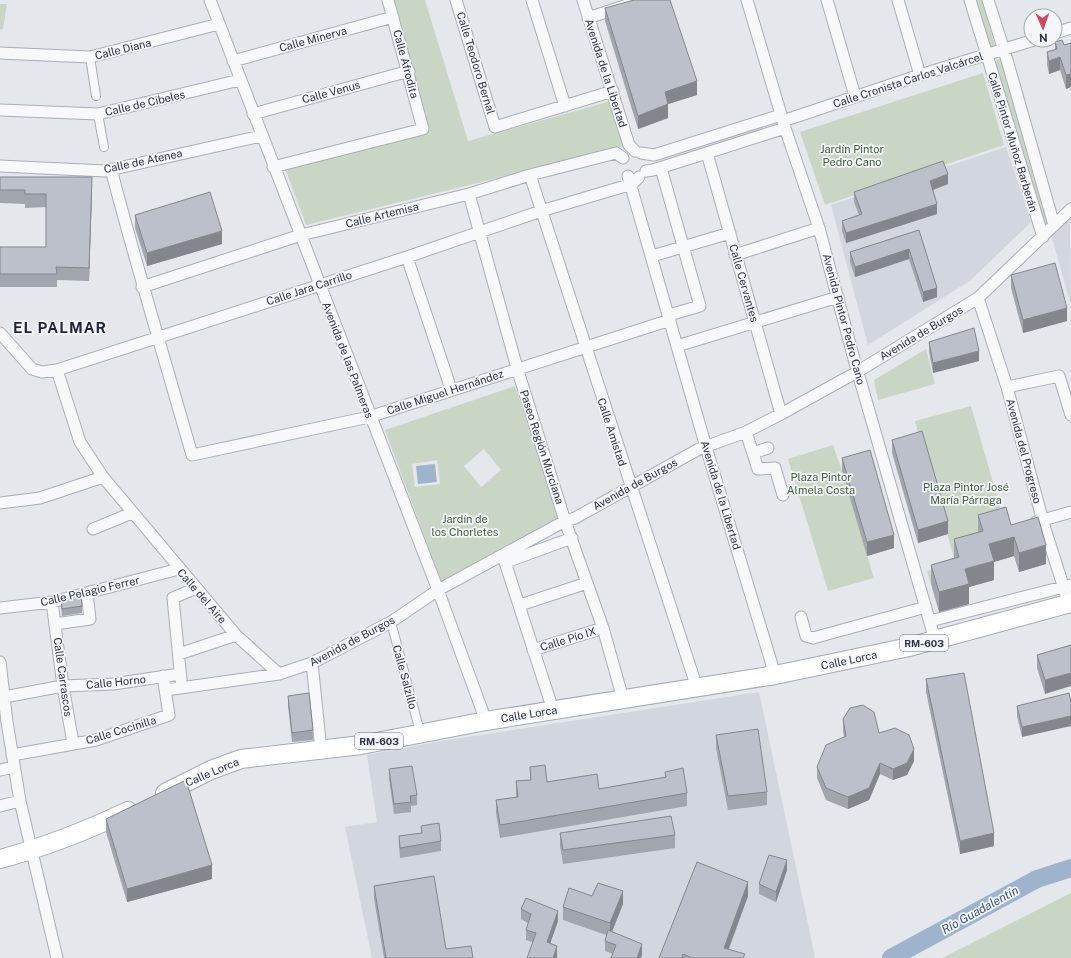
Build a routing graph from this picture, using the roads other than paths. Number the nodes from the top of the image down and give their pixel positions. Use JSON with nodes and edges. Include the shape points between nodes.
{"nodes":[{"id":1,"x":210,"y":0,"type":"edge"},
{"id":2,"x":388,"y":0,"type":"edge"},
{"id":3,"x":456,"y":0,"type":"edge"},
{"id":4,"x":532,"y":0,"type":"edge"},
{"id":5,"x":582,"y":0,"type":"edge"},
{"id":6,"x":642,"y":0,"type":"edge"},
{"id":7,"x":747,"y":0,"type":"edge"},
{"id":8,"x":826,"y":0,"type":"edge"},
{"id":9,"x":898,"y":0,"type":"edge"},
{"id":10,"x":970,"y":0,"type":"edge"},
{"id":11,"x":988,"y":0,"type":"edge"},
{"id":12,"x":393,"y":17,"type":"junction"},
{"id":13,"x":588,"y":18,"type":"junction"},
{"id":14,"x":219,"y":24,"type":"junction"},
{"id":15,"x":1023,"y":44,"type":"edge"},
{"id":16,"x":1003,"y":50,"type":"junction"},
{"id":17,"x":0,"y":53,"type":"edge"},
{"id":18,"x":987,"y":55,"type":"junction"},
{"id":19,"x":90,"y":57,"type":"junction"},
{"id":20,"x":233,"y":60,"type":"junction"},
{"id":21,"x":409,"y":71,"type":"junction"},
{"id":22,"x":920,"y":75,"type":"junction"},
{"id":23,"x":240,"y":80,"type":"junction"},
{"id":24,"x":613,"y":91,"type":"junction"},
{"id":25,"x":96,"y":96,"type":"dead end"},
{"id":26,"x":855,"y":96,"type":"junction"},
{"id":27,"x":565,"y":106,"type":"junction"},
{"id":28,"x":0,"y":110,"type":"edge"},
{"id":29,"x":98,"y":114,"type":"junction"},
{"id":30,"x":253,"y":114,"type":"junction"},
{"id":31,"x":783,"y":121,"type":"junction"},
{"id":32,"x":261,"y":136,"type":"junction"},
{"id":33,"x":104,"y":147,"type":"dead end"},
{"id":34,"x":631,"y":152,"type":"junction"},
{"id":35,"x":708,"y":153,"type":"junction"},
{"id":36,"x":0,"y":166,"type":"edge"},
{"id":37,"x":273,"y":167,"type":"junction"},
{"id":38,"x":661,"y":168,"type":"junction"},
{"id":39,"x":111,"y":169,"type":"junction"},
{"id":40,"x":530,"y":175,"type":"junction"},
{"id":41,"x":636,"y":177,"type":"junction"},
{"id":42,"x":469,"y":194,"type":"junction"},
{"id":43,"x":1071,"y":209,"type":"edge"},
{"id":44,"x":541,"y":211,"type":"junction"},
{"id":45,"x":1054,"y":225,"type":"junction"},
{"id":46,"x":819,"y":228,"type":"junction"},
{"id":47,"x":478,"y":233,"type":"junction"},
{"id":48,"x":730,"y":233,"type":"junction"},
{"id":49,"x":301,"y":235,"type":"junction"},
{"id":50,"x":1043,"y":237,"type":"junction"},
{"id":51,"x":683,"y":246,"type":"junction"},
{"id":52,"x":735,"y":255,"type":"junction"},
{"id":53,"x":652,"y":256,"type":"junction"},
{"id":54,"x":407,"y":257,"type":"junction"},
{"id":55,"x":319,"y":285,"type":"junction"},
{"id":56,"x":142,"y":287,"type":"junction"},
{"id":57,"x":838,"y":297,"type":"junction"},
{"id":58,"x":978,"y":298,"type":"junction"},
{"id":59,"x":670,"y":317,"type":"junction"},
{"id":60,"x":755,"y":322,"type":"junction"},
{"id":61,"x":0,"y":333,"type":"edge"},
{"id":62,"x":158,"y":336,"type":"junction"},
{"id":63,"x":584,"y":346,"type":"junction"},
{"id":64,"x":677,"y":346,"type":"junction"},
{"id":65,"x":517,"y":368,"type":"junction"},
{"id":66,"x":57,"y":370,"type":"junction"},
{"id":67,"x":858,"y":372,"type":"junction"},
{"id":68,"x":1007,"y":388,"type":"junction"},
{"id":69,"x":451,"y":389,"type":"junction"},
{"id":70,"x":1069,"y":403,"type":"edge"},
{"id":71,"x":781,"y":414,"type":"junction"},
{"id":72,"x":1071,"y":415,"type":"edge"},
{"id":73,"x":369,"y":416,"type":"junction"},
{"id":74,"x":746,"y":432,"type":"junction"},
{"id":75,"x":706,"y":447,"type":"junction"},
{"id":76,"x":768,"y":448,"type":"dead end"},
{"id":77,"x":753,"y":453,"type":"junction"},
{"id":78,"x":103,"y":477,"type":"junction"},
{"id":79,"x":630,"y":486,"type":"junction"},
{"id":80,"x":783,"y":495,"type":"dead end"},
{"id":81,"x":0,"y":503,"type":"edge"},
{"id":82,"x":1071,"y":512,"type":"edge"},
{"id":83,"x":132,"y":513,"type":"junction"},
{"id":84,"x":1043,"y":520,"type":"junction"},
{"id":85,"x":566,"y":521,"type":"junction"},
{"id":86,"x":1022,"y":525,"type":"edge"},
{"id":87,"x":93,"y":529,"type":"dead end"},
{"id":88,"x":572,"y":538,"type":"junction"},
{"id":89,"x":504,"y":559,"type":"junction"},
{"id":90,"x":179,"y":569,"type":"junction"},
{"id":91,"x":587,"y":583,"type":"junction"},
{"id":92,"x":196,"y":588,"type":"junction"},
{"id":93,"x":438,"y":590,"type":"junction"},
{"id":94,"x":87,"y":593,"type":"junction"},
{"id":95,"x":1069,"y":595,"type":"edge"},
{"id":96,"x":52,"y":602,"type":"junction"},
{"id":97,"x":520,"y":605,"type":"junction"},
{"id":98,"x":926,"y":607,"type":"junction"},
{"id":99,"x":0,"y":608,"type":"edge"},
{"id":100,"x":801,"y":617,"type":"dead end"},
{"id":101,"x":390,"y":622,"type":"junction"},
{"id":102,"x":930,"y":622,"type":"junction"},
{"id":103,"x":55,"y":624,"type":"junction"},
{"id":104,"x":603,"y":628,"type":"junction"},
{"id":105,"x":236,"y":635,"type":"junction"},
{"id":106,"x":935,"y":640,"type":"junction"},
{"id":107,"x":533,"y":650,"type":"junction"},
{"id":108,"x":179,"y":654,"type":"junction"},
{"id":109,"x":0,"y":662,"type":"edge"},
{"id":110,"x":312,"y":663,"type":"junction"},
{"id":111,"x":180,"y":674,"type":"junction"},
{"id":112,"x":279,"y":674,"type":"junction"},
{"id":113,"x":775,"y":675,"type":"junction"},
{"id":114,"x":163,"y":676,"type":"junction"},
{"id":115,"x":63,"y":686,"type":"junction"},
{"id":116,"x":697,"y":688,"type":"junction"},
{"id":117,"x":182,"y":689,"type":"junction"},
{"id":118,"x":166,"y":690,"type":"junction"},
{"id":119,"x":4,"y":697,"type":"junction"},
{"id":120,"x":623,"y":699,"type":"junction"},
{"id":121,"x":553,"y":710,"type":"junction"},
{"id":122,"x":486,"y":721,"type":"junction"},
{"id":123,"x":3,"y":722,"type":"edge"},
{"id":124,"x":420,"y":732,"type":"junction"},
{"id":125,"x":73,"y":743,"type":"junction"},
{"id":126,"x":321,"y":750,"type":"junction"},
{"id":127,"x":12,"y":755,"type":"junction"},
{"id":128,"x":14,"y":767,"type":"junction"},
{"id":129,"x":0,"y":770,"type":"edge"},
{"id":130,"x":20,"y":801,"type":"junction"},
{"id":131,"x":0,"y":806,"type":"edge"},
{"id":132,"x":31,"y":851,"type":"junction"},
{"id":133,"x":0,"y":859,"type":"edge"},
{"id":134,"x":57,"y":958,"type":"edge"}],
"edges":[{"from":1,"to":14,"type":"street","name":"Avenida de las Palmeras"},
{"from":2,"to":12,"type":"street","name":"Calle Afrodita"},
{"from":3,"to":27,"type":"street","name":"Calle Teodoro Bernal","via":[[495,127]]},
{"from":4,"to":27,"type":"street"},
{"from":5,"to":13,"type":"street","name":"Avenida de la Libertad"},
{"from":6,"to":13,"type":"street"},
{"from":7,"to":31,"type":"street","name":"Avenida Pintor Pedro Cano"},
{"from":8,"to":26,"type":"street"},
{"from":9,"to":22,"type":"street"},
{"from":10,"to":18,"type":"street","name":"Calle Pintor Muñoz Barberán"},
{"from":11,"to":16,"type":"street","name":"Calle Pintor Muñoz Barberán"},
{"from":12,"to":20,"type":"street","name":"Calle Minerva"},
{"from":12,"to":21,"type":"street","name":"Calle Afrodita"},
{"from":13,"to":24,"type":"street","name":"Avenida de la Libertad"},
{"from":14,"to":19,"type":"street","name":"Calle Diana"},
{"from":14,"to":20,"type":"street","name":"Avenida de las Palmeras"},
{"from":15,"to":16,"type":"street","name":"Calle Cronista Carlos Valcárcel"},
{"from":16,"to":18,"type":"street","name":"Calle Cronista Carlos Valcárcel"},
{"from":16,"to":45,"type":"street","name":"Calle Pintor Muñoz Barberán"},
{"from":17,"to":19,"type":"street","name":"Calle Diana"},
{"from":18,"to":22,"type":"street","name":"Calle Cronista Carlos Valcárcel"},
{"from":18,"to":50,"type":"street","name":"Calle Pintor Muñoz Barberán"},
{"from":19,"to":25,"type":"street"},
{"from":20,"to":23,"type":"street","name":"Avenida de las Palmeras"},
{"from":21,"to":30,"type":"street","name":"Calle Venus"},
{"from":21,"to":37,"type":"street","name":"Calle Afrodita","via":[[423,129]]},
{"from":22,"to":26,"type":"street","name":"Calle Cronista Carlos Valcárcel"},
{"from":23,"to":29,"type":"street","name":"Calle de Cibeles"},
{"from":23,"to":30,"type":"street","name":"Avenida de las Palmeras"},
{"from":24,"to":27,"type":"street"},
{"from":24,"to":34,"type":"street","name":"Avenida de la Libertad"},
{"from":26,"to":31,"type":"street","name":"Calle Cronista Carlos Valcárcel"},
{"from":28,"to":29,"type":"street","name":"Calle de Cibeles"},
{"from":29,"to":33,"type":"street"},
{"from":30,"to":32,"type":"street","name":"Avenida de las Palmeras"},
{"from":31,"to":34,"type":"street","name":"Calle Cronista Carlos Valcárcel","via":[[654,155]]},
{"from":31,"to":35,"type":"street","name":"Calle Cronista Carlos Valcárcel"},
{"from":31,"to":46,"type":"street","name":"Avenida Pintor Pedro Cano"},
{"from":32,"to":37,"type":"street","name":"Avenida de las Palmeras"},
{"from":32,"to":39,"type":"street","name":"Calle de Atenea"},
{"from":34,"to":40,"type":"street","name":"Calle Artemisa","via":[[616,153]]},
{"from":34,"to":41,"type":"street","via":[[622,168]]},
{"from":34,"to":41,"type":"street","via":[[648,160]]},
{"from":35,"to":38,"type":"street","name":"Calle Cronista Carlos Valcárcel"},
{"from":35,"to":48,"type":"street","name":"Calle Cervantes"},
{"from":36,"to":39,"type":"street","name":"Calle de Atenea","via":[[105,171]]},
{"from":37,"to":49,"type":"street","name":"Avenida de las Palmeras"},
{"from":38,"to":41,"type":"street","name":"Calle Cronista Carlos Valcárcel"},
{"from":38,"to":51,"type":"street"},
{"from":39,"to":56,"type":"street"},
{"from":40,"to":42,"type":"street","name":"Calle Artemisa"},
{"from":40,"to":44,"type":"street","name":"Calle Amistad"},
{"from":41,"to":44,"type":"street","name":"Calle Jara Carrillo"},
{"from":41,"to":53,"type":"street","name":"Avenida de la Libertad"},
{"from":42,"to":47,"type":"street","name":"Paseo Región Murciana"},
{"from":42,"to":49,"type":"street","name":"Calle Artemisa"},
{"from":43,"to":45,"type":"street","name":"Avenida de Burgos"},
{"from":44,"to":47,"type":"street","name":"Calle Jara Carrillo"},
{"from":44,"to":63,"type":"street","name":"Calle Amistad"},
{"from":45,"to":50,"type":"street","name":"Avenida de Burgos"},
{"from":46,"to":52,"type":"street"},
{"from":46,"to":57,"type":"street","name":"Avenida Pintor Pedro Cano"},
{"from":47,"to":54,"type":"street","name":"Calle Jara Carrillo"},
{"from":47,"to":65,"type":"street","name":"Paseo Región Murciana"},
{"from":48,"to":51,"type":"street"},
{"from":48,"to":52,"type":"street","name":"Calle Cervantes"},
{"from":49,"to":55,"type":"street","name":"Avenida de las Palmeras"},
{"from":49,"to":56,"type":"street","name":"Calle Artemisa"},
{"from":50,"to":58,"type":"street","name":"Avenida de Burgos"},
{"from":51,"to":53,"type":"street"},
{"from":51,"to":59,"type":"street","via":[[700,306]]},
{"from":52,"to":60,"type":"street","name":"Calle Cervantes"},
{"from":53,"to":59,"type":"street","name":"Avenida de la Libertad"},
{"from":54,"to":55,"type":"street","name":"Calle Jara Carrillo"},
{"from":54,"to":69,"type":"street"},
{"from":55,"to":62,"type":"street","name":"Calle Jara Carrillo"},
{"from":55,"to":73,"type":"street","name":"Avenida de las Palmeras"},
{"from":56,"to":62,"type":"street"},
{"from":57,"to":60,"type":"street"},
{"from":57,"to":67,"type":"street","name":"Avenida Pintor Pedro Cano"},
{"from":58,"to":67,"type":"street","name":"Avenida de Burgos"},
{"from":58,"to":68,"type":"street","name":"Avenida del Progreso"},
{"from":59,"to":63,"type":"street","name":"Calle Miguel Hernández"},
{"from":59,"to":64,"type":"street","name":"Avenida de la Libertad"},
{"from":60,"to":64,"type":"street"},
{"from":60,"to":71,"type":"street","name":"Calle Cervantes"},
{"from":61,"to":66,"type":"street","name":"Calle Jara Carrillo","via":[[32,368],[42,372]]},
{"from":62,"to":66,"type":"street","name":"Calle Jara Carrillo"},
{"from":62,"to":73,"type":"street","name":"Calle Miguel Hernández","via":[[192,455]]},
{"from":63,"to":65,"type":"street","name":"Calle Miguel Hernández"},
{"from":63,"to":79,"type":"street","name":"Calle Amistad"},
{"from":64,"to":75,"type":"street","name":"Avenida de la Libertad"},
{"from":65,"to":69,"type":"street","name":"Calle Miguel Hernández"},
{"from":65,"to":85,"type":"street","name":"Paseo Región Murciana"},
{"from":66,"to":78,"type":"street","name":"Calle del Aire","via":[[80,442]]},
{"from":67,"to":71,"type":"street","name":"Avenida de Burgos"},
{"from":67,"to":98,"type":"street","name":"Avenida Pintor Pedro Cano"},
{"from":68,"to":70,"type":"street","via":[[1059,376]]},
{"from":68,"to":84,"type":"street","name":"Avenida del Progreso"},
{"from":69,"to":73,"type":"street","name":"Calle Miguel Hernández"},
{"from":70,"to":72,"type":"street"},
{"from":71,"to":74,"type":"street","name":"Avenida de Burgos"},
{"from":73,"to":93,"type":"street","name":"Avenida de las Palmeras"},
{"from":74,"to":75,"type":"street","name":"Avenida de Burgos"},
{"from":74,"to":77,"type":"street"},
{"from":75,"to":79,"type":"street","name":"Avenida de Burgos"},
{"from":75,"to":113,"type":"street","name":"Avenida de la Libertad"},
{"from":76,"to":77,"type":"street"},
{"from":77,"to":80,"type":"street","via":[[758,469],[775,468]]},
{"from":78,"to":81,"type":"street","via":[[40,498]]},
{"from":78,"to":83,"type":"street","name":"Calle del Aire"},
{"from":79,"to":85,"type":"street","name":"Avenida de Burgos"},
{"from":79,"to":116,"type":"street","name":"Calle Amistad"},
{"from":82,"to":84,"type":"street"},
{"from":83,"to":87,"type":"street"},
{"from":83,"to":90,"type":"street","name":"Calle del Aire"},
{"from":84,"to":86,"type":"street"},
{"from":84,"to":95,"type":"street","name":"Avenida del Progreso"},
{"from":85,"to":88,"type":"street","name":"Paseo Región Murciana"},
{"from":85,"to":89,"type":"street","name":"Avenida de Burgos"},
{"from":88,"to":89,"type":"street"},
{"from":88,"to":91,"type":"street","name":"Paseo Región Murciana"},
{"from":89,"to":93,"type":"street","name":"Avenida de Burgos"},
{"from":89,"to":97,"type":"street"},
{"from":90,"to":92,"type":"street","name":"Calle del Aire"},
{"from":90,"to":94,"type":"street","name":"Calle Pelagio Ferrer"},
{"from":91,"to":97,"type":"street"},
{"from":91,"to":104,"type":"street","name":"Paseo Región Murciana"},
{"from":92,"to":105,"type":"street","name":"Calle del Aire"},
{"from":92,"to":108,"type":"street","via":[[174,598]]},
{"from":93,"to":101,"type":"street","name":"Avenida de Burgos"},
{"from":93,"to":122,"type":"street","name":"Avenida de las Palmeras"},
{"from":94,"to":96,"type":"street","name":"Calle Pelagio Ferrer"},
{"from":94,"to":103,"type":"street","name":"Calle Carrascos","via":[[90,619]]},
{"from":95,"to":102,"type":"street"},
{"from":95,"to":106,"type":"main road","name":"Calle Lorca","number":"RM-603"},
{"from":96,"to":99,"type":"street","name":"Calle Pelagio Ferrer"},
{"from":96,"to":103,"type":"street"},
{"from":97,"to":107,"type":"street"},
{"from":98,"to":100,"type":"street","via":[[813,638],[806,636]]},
{"from":98,"to":102,"type":"street","name":"Avenida Pintor Pedro Cano"},
{"from":101,"to":110,"type":"street","name":"Avenida de Burgos"},
{"from":101,"to":124,"type":"street","name":"Calle Salzillo"},
{"from":102,"to":106,"type":"street","name":"Avenida Pintor Pedro Cano"},
{"from":103,"to":115,"type":"street","name":"Calle Carrascos"},
{"from":104,"to":107,"type":"street","name":"Calle Pío IX"},
{"from":104,"to":120,"type":"street","name":"Paseo Región Murciana"},
{"from":105,"to":108,"type":"street"},
{"from":105,"to":112,"type":"street","name":"Calle del Aire"},
{"from":106,"to":113,"type":"main road","name":"Calle Lorca","number":"RM-603"},
{"from":107,"to":121,"type":"street"},
{"from":108,"to":111,"type":"street"},
{"from":109,"to":119,"type":"street"},
{"from":110,"to":112,"type":"street","name":"Avenida de Burgos"},
{"from":110,"to":126,"type":"street"},
{"from":111,"to":114,"type":"street","name":"Calle Horno"},
{"from":111,"to":117,"type":"street"},
{"from":112,"to":117,"type":"street","name":"Avenida de Burgos"},
{"from":113,"to":116,"type":"main road","name":"Calle Lorca","number":"RM-603"},
{"from":114,"to":115,"type":"street","name":"Calle Horno","via":[[113,684]]},
{"from":114,"to":118,"type":"street","name":"Calle Cocinilla"},
{"from":115,"to":119,"type":"street","name":"Calle Horno"},
{"from":115,"to":125,"type":"street","name":"Calle Carrascos"},
{"from":116,"to":120,"type":"main road","name":"Calle Lorca","number":"RM-603"},
{"from":117,"to":118,"type":"street","name":"Avenida de Burgos"},
{"from":118,"to":125,"type":"street","name":"Calle Cocinilla","via":[[168,715],[96,740]]},
{"from":119,"to":123,"type":"street"},
{"from":120,"to":121,"type":"main road","name":"Calle Lorca","number":"RM-603"},
{"from":121,"to":122,"type":"main road","name":"Calle Lorca","number":"RM-603"},
{"from":122,"to":124,"type":"main road","name":"Calle Lorca","number":"RM-603"},
{"from":123,"to":127,"type":"street"},
{"from":124,"to":126,"type":"main road","name":"Calle Lorca","number":"RM-603","via":[[361,745]]},
{"from":125,"to":127,"type":"street","name":"Calle Cocinilla"},
{"from":126,"to":132,"type":"main road","name":"Calle Lorca","number":"RM-603","via":[[241,759],[211,770],[76,835]]},
{"from":127,"to":128,"type":"street"},
{"from":128,"to":129,"type":"street"},
{"from":128,"to":130,"type":"street"},
{"from":130,"to":131,"type":"street"},
{"from":130,"to":132,"type":"street"},
{"from":132,"to":133,"type":"main road","name":"Calle Lorca","number":"RM-603"},
{"from":132,"to":134,"type":"street"}]}
